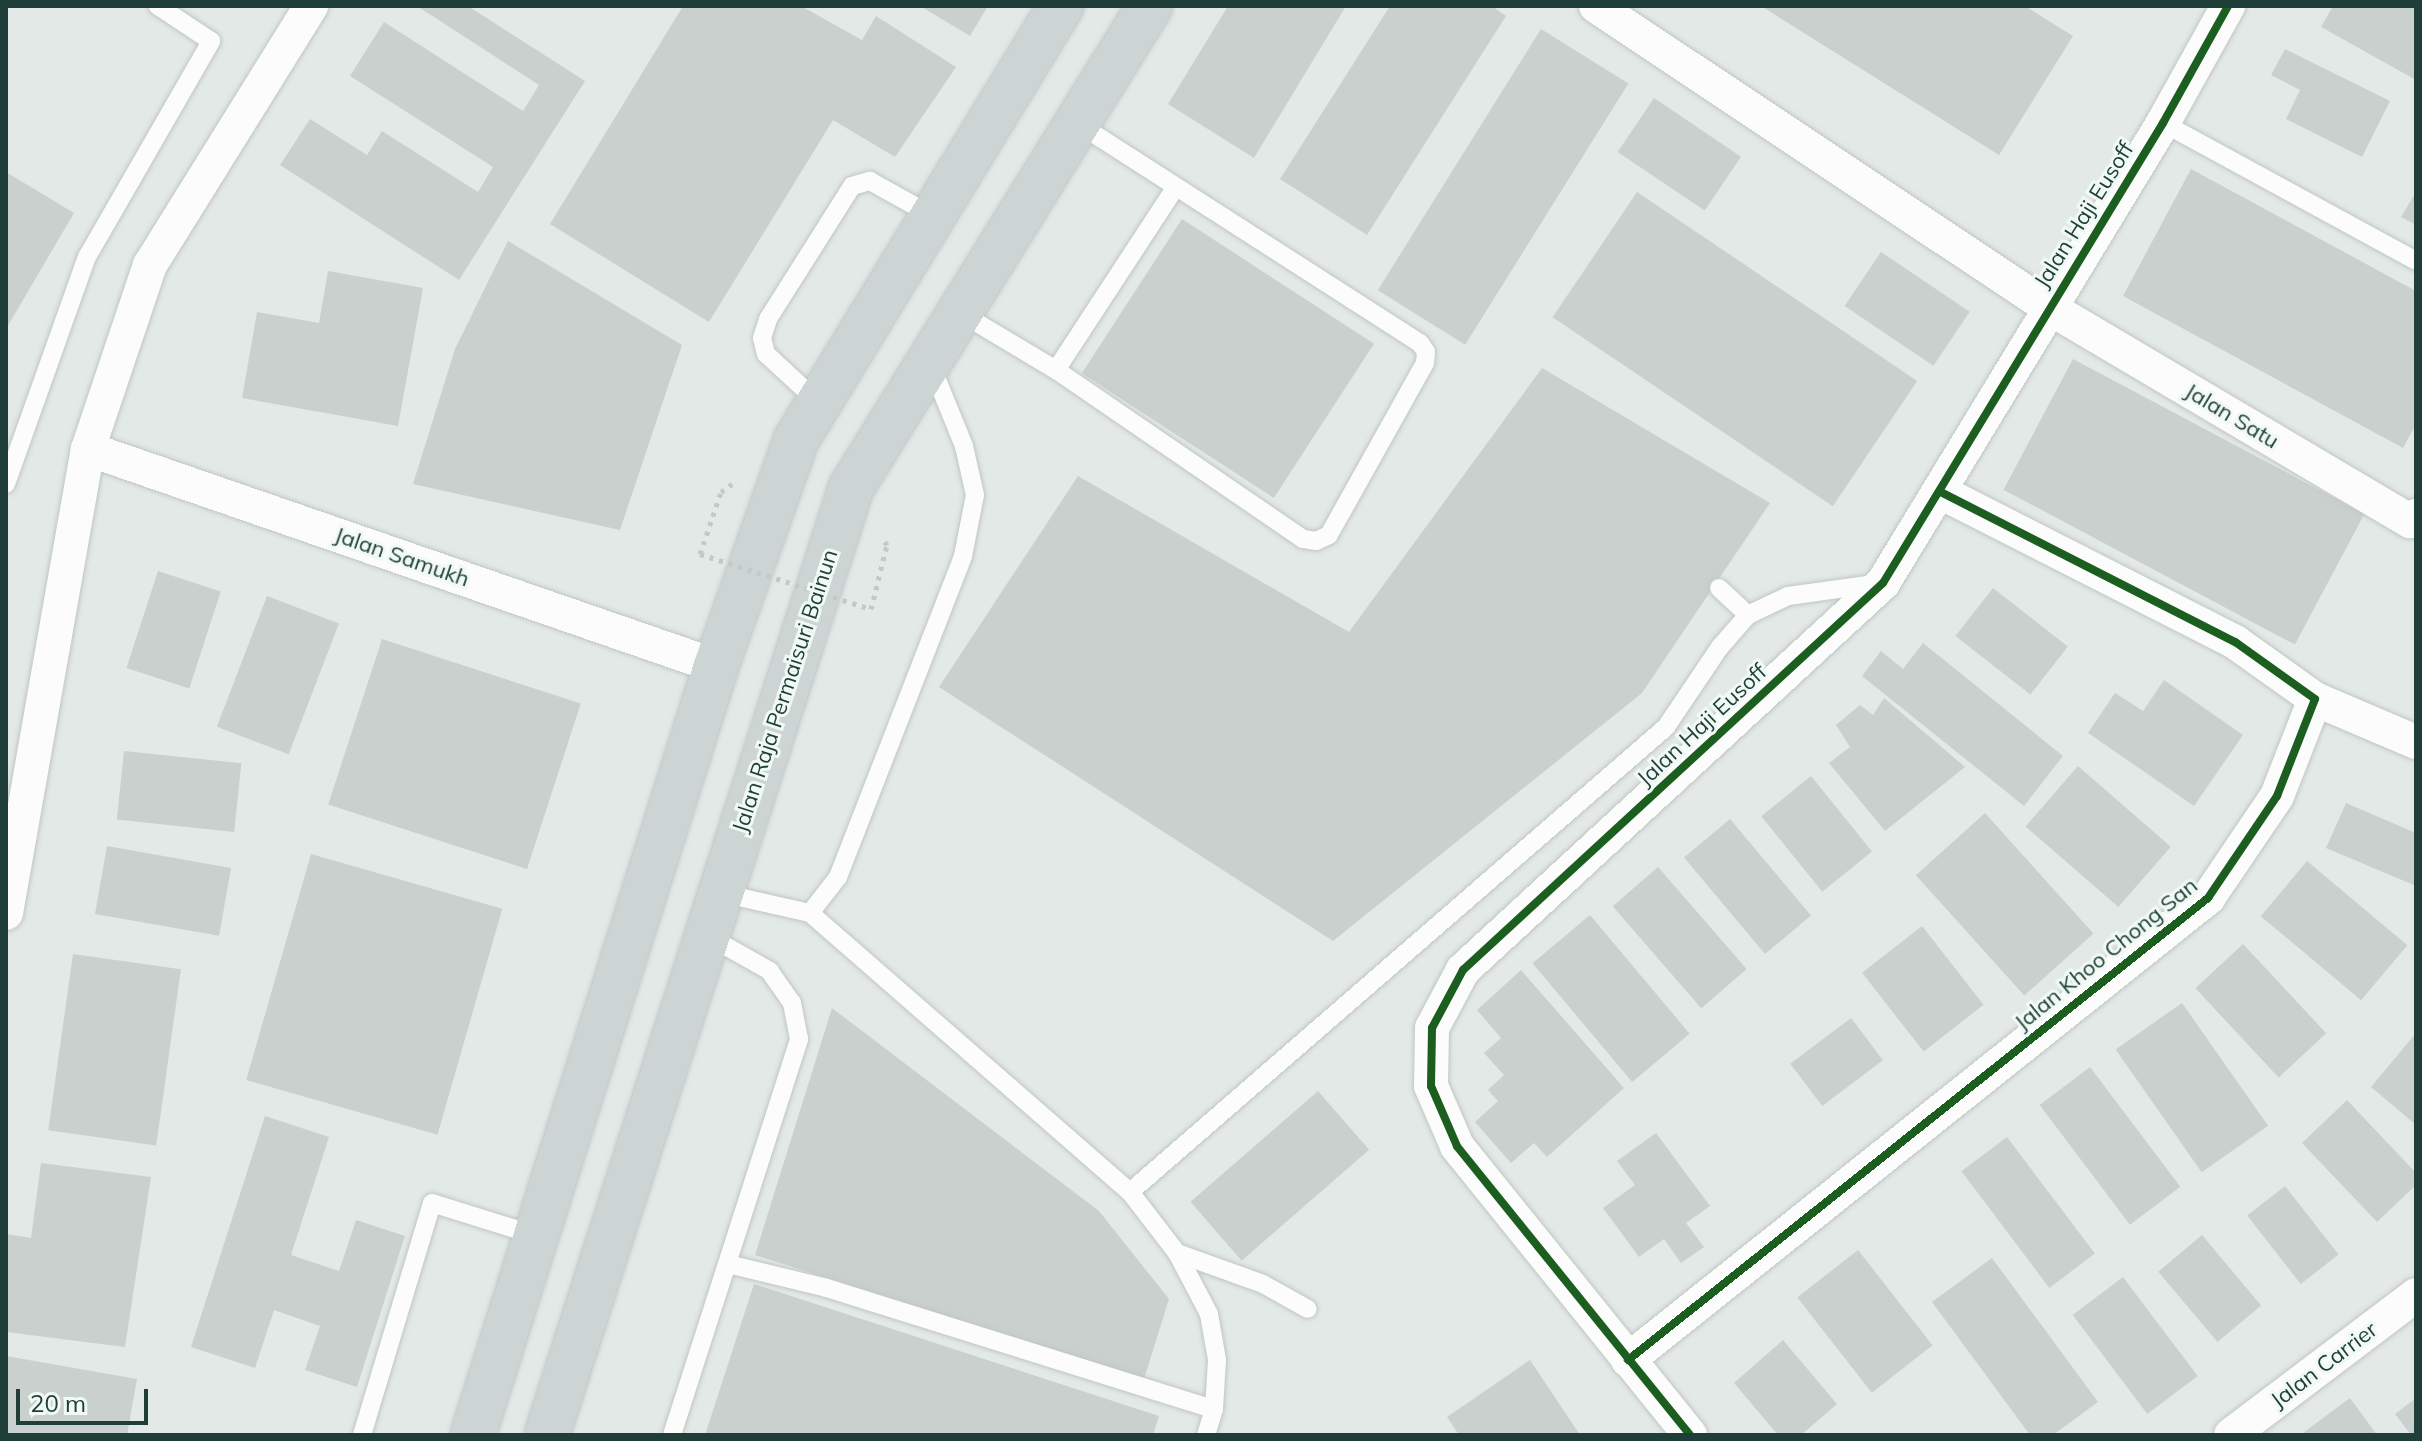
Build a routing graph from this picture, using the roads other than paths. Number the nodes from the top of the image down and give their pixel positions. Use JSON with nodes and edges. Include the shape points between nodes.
{"nodes":[{"id":1,"x":158,"y":6,"type":"edge"},
{"id":2,"x":311,"y":6,"type":"edge"},
{"id":3,"x":1061,"y":6,"type":"edge"},
{"id":4,"x":1150,"y":6,"type":"edge"},
{"id":5,"x":1596,"y":6,"type":"edge"},
{"id":6,"x":2228,"y":6,"type":"edge"},
{"id":7,"x":1077,"y":123,"type":"junction"},
{"id":8,"x":2163,"y":123,"type":"junction"},
{"id":9,"x":1175,"y":188,"type":"junction"},
{"id":10,"x":933,"y":216,"type":"junction"},
{"id":11,"x":2416,"y":261,"type":"edge"},
{"id":12,"x":2048,"y":307,"type":"junction"},
{"id":13,"x":959,"y":311,"type":"junction"},
{"id":14,"x":929,"y":360,"type":"junction"},
{"id":15,"x":1056,"y":370,"type":"junction"},
{"id":16,"x":817,"y":401,"type":"junction"},
{"id":17,"x":88,"y":449,"type":"junction"},
{"id":18,"x":6,"y":484,"type":"edge"},
{"id":19,"x":1940,"y":492,"type":"junction"},
{"id":20,"x":2414,"y":524,"type":"edge"},
{"id":21,"x":1883,"y":583,"type":"junction"},
{"id":22,"x":1719,"y":588,"type":"dead end"},
{"id":23,"x":1748,"y":615,"type":"junction"},
{"id":24,"x":716,"y":666,"type":"junction"},
{"id":25,"x":2315,"y":699,"type":"junction"},
{"id":26,"x":2416,"y":742,"type":"edge"},
{"id":27,"x":8,"y":879,"type":"edge"},
{"id":28,"x":719,"y":893,"type":"junction"},
{"id":29,"x":6,"y":913,"type":"edge"},
{"id":30,"x":810,"y":913,"type":"junction"},
{"id":31,"x":705,"y":935,"type":"junction"},
{"id":32,"x":1130,"y":1192,"type":"junction"},
{"id":33,"x":535,"y":1235,"type":"junction"},
{"id":34,"x":1177,"y":1253,"type":"junction"},
{"id":35,"x":728,"y":1264,"type":"junction"},
{"id":36,"x":2416,"y":1295,"type":"edge"},
{"id":37,"x":1308,"y":1309,"type":"dead end"},
{"id":38,"x":1628,"y":1360,"type":"junction"},
{"id":39,"x":1214,"y":1409,"type":"junction"},
{"id":40,"x":362,"y":1435,"type":"edge"},
{"id":41,"x":473,"y":1435,"type":"edge"},
{"id":42,"x":547,"y":1435,"type":"edge"},
{"id":43,"x":672,"y":1435,"type":"edge"},
{"id":44,"x":1206,"y":1435,"type":"edge"},
{"id":45,"x":1690,"y":1435,"type":"edge"},
{"id":46,"x":2231,"y":1435,"type":"edge"}],
"edges":[{"from":1,"to":18,"type":"lane","via":[[211,41],[87,257]]},
{"from":2,"to":17,"type":"street","via":[[150,265]]},
{"from":3,"to":10,"type":"main road"},
{"from":4,"to":7,"type":"main road","name":"Jalan Raja Permaisuri Bainun"},
{"from":5,"to":12,"type":"street","name":"Jalan Haji Eusoff"},
{"from":6,"to":8,"type":"street","name":"Jalan Haji Eusoff"},
{"from":7,"to":9,"type":"lane"},
{"from":7,"to":13,"type":"main road","name":"Jalan Raja Permaisuri Bainun"},
{"from":8,"to":11,"type":"lane"},
{"from":8,"to":12,"type":"street","name":"Jalan Haji Eusoff"},
{"from":9,"to":15,"type":"lane"},
{"from":9,"to":15,"type":"lane","via":[[1420,343],[1426,352],[1425,363],[1329,535],[1303,539]]},
{"from":10,"to":16,"type":"main road"},
{"from":10,"to":16,"type":"lane","via":[[870,181],[859,180],[843,199],[768,319],[762,338],[766,354]]},
{"from":12,"to":19,"type":"street","name":"Jalan Haji Eusoff"},
{"from":12,"to":20,"type":"street","name":"Jalan Satu"},
{"from":13,"to":14,"type":"main road","name":"Jalan Raja Permaisuri Bainun"},
{"from":13,"to":15,"type":"lane"},
{"from":14,"to":28,"type":"main road","name":"Jalan Raja Permaisuri Bainun","via":[[851,488]]},
{"from":14,"to":30,"type":"lane","via":[[964,446],[975,495],[963,556],[838,877]]},
{"from":16,"to":24,"type":"main road","via":[[796,440]]},
{"from":17,"to":24,"type":"street","name":"Jalan Samukh"},
{"from":17,"to":27,"type":"street"},
{"from":19,"to":21,"type":"street","name":"Jalan Haji Eusoff"},
{"from":19,"to":25,"type":"street","via":[[2235,642]]},
{"from":21,"to":23,"type":"lane","via":[[1788,596]]},
{"from":21,"to":38,"type":"street","name":"Jalan Haji Eusoff","via":[[1463,970],[1432,1028],[1431,1086],[1457,1146]]},
{"from":22,"to":23,"type":"lane"},
{"from":23,"to":32,"type":"lane","via":[[1666,727]]},
{"from":24,"to":33,"type":"main road"},
{"from":25,"to":26,"type":"street"},
{"from":25,"to":38,"type":"street","name":"Jalan Khoo Chong San","via":[[2277,796],[2208,898]]},
{"from":27,"to":29,"type":"street"},
{"from":28,"to":30,"type":"lane"},
{"from":28,"to":31,"type":"main road","name":"Jalan Raja Permaisuri Bainun"},
{"from":30,"to":32,"type":"lane"},
{"from":31,"to":35,"type":"lane","via":[[770,971],[792,1003],[799,1039]]},
{"from":31,"to":42,"type":"main road","name":"Jalan Raja Permaisuri Bainun"},
{"from":32,"to":34,"type":"lane"},
{"from":33,"to":40,"type":"lane","via":[[432,1203]]},
{"from":33,"to":41,"type":"main road"},
{"from":34,"to":37,"type":"lane","via":[[1263,1284]]},
{"from":34,"to":39,"type":"lane","via":[[1209,1314],[1217,1360]]},
{"from":35,"to":39,"type":"lane","via":[[827,1288]]},
{"from":35,"to":43,"type":"lane"},
{"from":36,"to":46,"type":"street","name":"Jalan Carrier"},
{"from":38,"to":45,"type":"street","name":"Jalan Haji Eusoff"},
{"from":39,"to":44,"type":"lane"}]}
